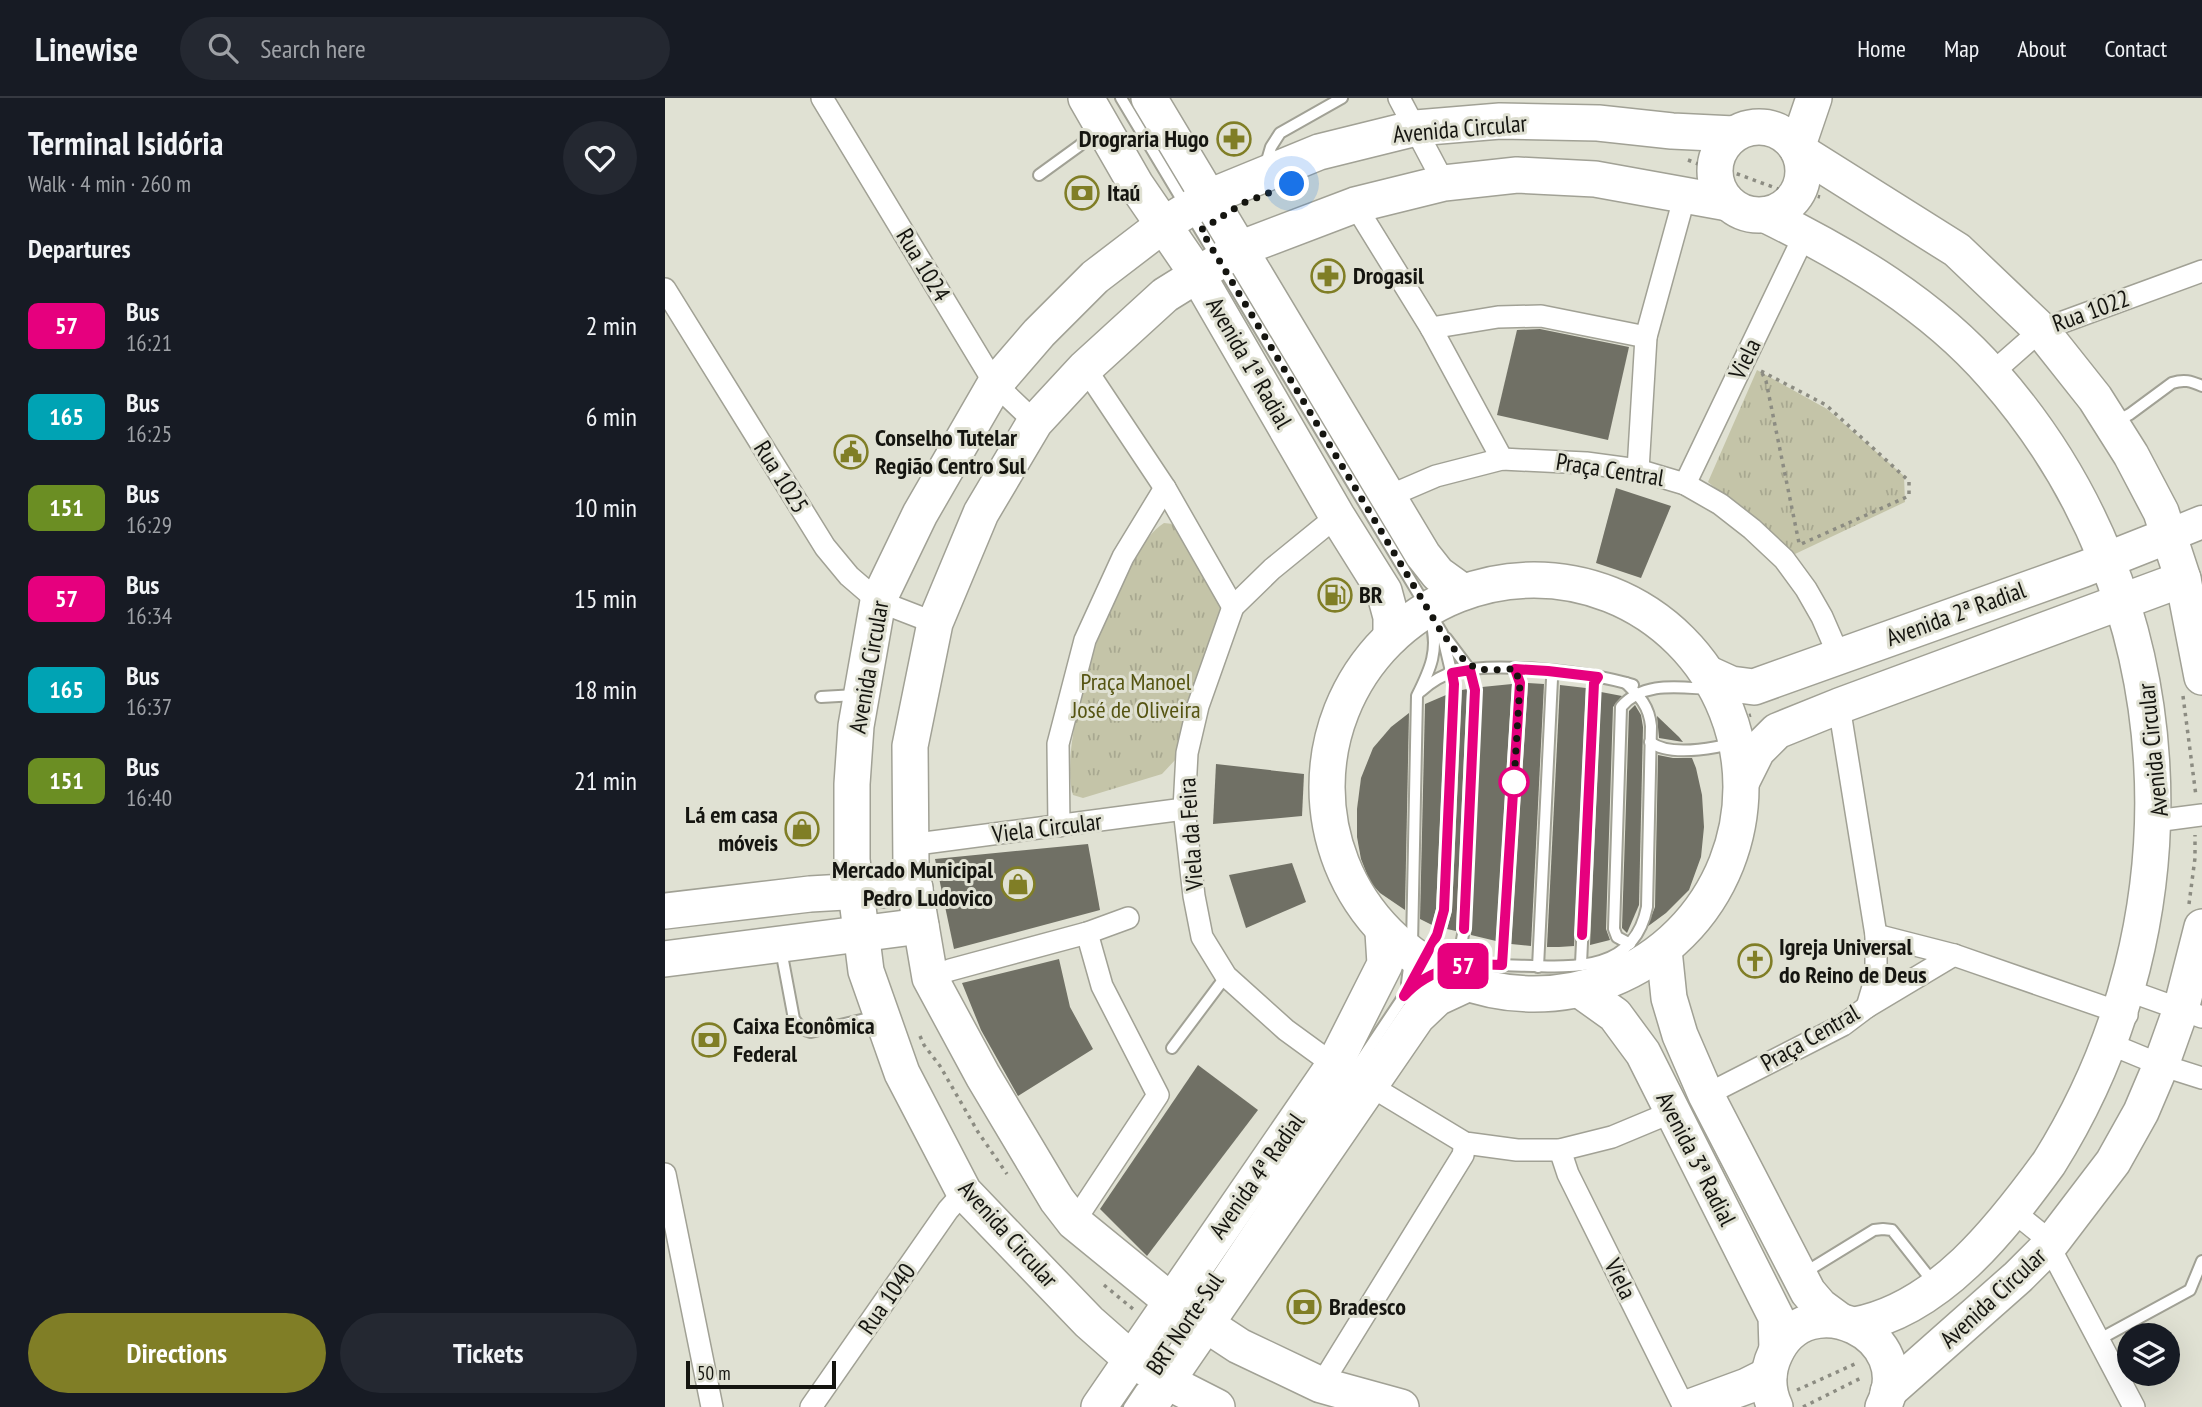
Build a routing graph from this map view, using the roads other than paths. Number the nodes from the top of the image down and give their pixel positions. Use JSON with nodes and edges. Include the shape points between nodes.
{"nodes":[{"id":1,"x":822,"y":98,"type":"edge"},
{"id":2,"x":1149,"y":98,"type":"edge"},
{"id":3,"x":1342,"y":98,"type":"edge"},
{"id":4,"x":1399,"y":98,"type":"edge"},
{"id":5,"x":1752,"y":98,"type":"edge"},
{"id":6,"x":1814,"y":98,"type":"edge"},
{"id":7,"x":1103,"y":107,"type":"edge"},
{"id":8,"x":1416,"y":128,"type":"junction"},
{"id":9,"x":1734,"y":134,"type":"junction"},
{"id":10,"x":1798,"y":149,"type":"junction"},
{"id":11,"x":1262,"y":174,"type":"junction"},
{"id":12,"x":1039,"y":175,"type":"dead end"},
{"id":13,"x":1698,"y":175,"type":"junction"},
{"id":14,"x":1444,"y":183,"type":"junction"},
{"id":15,"x":1792,"y":200,"type":"junction"},
{"id":16,"x":1355,"y":205,"type":"junction"},
{"id":17,"x":1187,"y":211,"type":"junction"},
{"id":18,"x":1805,"y":234,"type":"junction"},
{"id":19,"x":1219,"y":262,"type":"junction"},
{"id":20,"x":2202,"y":271,"type":"edge"},
{"id":21,"x":665,"y":289,"type":"edge"},
{"id":22,"x":1431,"y":328,"type":"junction"},
{"id":23,"x":2041,"y":330,"type":"junction"},
{"id":24,"x":1646,"y":337,"type":"junction"},
{"id":25,"x":1085,"y":368,"type":"junction"},
{"id":26,"x":1992,"y":373,"type":"junction"},
{"id":27,"x":995,"y":384,"type":"junction"},
{"id":28,"x":2202,"y":386,"type":"edge"},
{"id":29,"x":1035,"y":422,"type":"junction"},
{"id":30,"x":2111,"y":424,"type":"junction"},
{"id":31,"x":1502,"y":459,"type":"junction"},
{"id":32,"x":1638,"y":470,"type":"junction"},
{"id":33,"x":1685,"y":484,"type":"junction"},
{"id":34,"x":1165,"y":488,"type":"junction"},
{"id":35,"x":1387,"y":497,"type":"junction"},
{"id":36,"x":1337,"y":516,"type":"junction"},
{"id":37,"x":2202,"y":522,"type":"edge"},
{"id":38,"x":2170,"y":535,"type":"junction"},
{"id":39,"x":2110,"y":558,"type":"junction"},
{"id":40,"x":2192,"y":575,"type":"edge"},
{"id":41,"x":1463,"y":592,"type":"junction"},
{"id":42,"x":878,"y":601,"type":"junction"},
{"id":43,"x":2126,"y":601,"type":"junction"},
{"id":44,"x":1233,"y":607,"type":"junction"},
{"id":45,"x":1434,"y":621,"type":"junction"},
{"id":46,"x":935,"y":623,"type":"junction"},
{"id":47,"x":1391,"y":636,"type":"junction"},
{"id":48,"x":1839,"y":656,"type":"junction"},
{"id":49,"x":1476,"y":669,"type":"junction"},
{"id":50,"x":1515,"y":669,"type":"junction"},
{"id":51,"x":1556,"y":671,"type":"junction"},
{"id":52,"x":1452,"y":673,"type":"junction"},
{"id":53,"x":1598,"y":677,"type":"junction"},
{"id":54,"x":1713,"y":681,"type":"junction"},
{"id":55,"x":2192,"y":683,"type":"edge"},
{"id":56,"x":1642,"y":691,"type":"junction"},
{"id":57,"x":862,"y":695,"type":"junction"},
{"id":58,"x":1417,"y":696,"type":"junction"},
{"id":59,"x":821,"y":697,"type":"dead end"},
{"id":60,"x":1839,"y":706,"type":"junction"},
{"id":61,"x":1777,"y":731,"type":"junction"},
{"id":62,"x":1650,"y":742,"type":"junction"},
{"id":63,"x":1738,"y":743,"type":"junction"},
{"id":64,"x":1667,"y":749,"type":"junction"},
{"id":65,"x":1650,"y":760,"type":"junction"},
{"id":66,"x":1743,"y":779,"type":"junction"},
{"id":67,"x":1184,"y":809,"type":"junction"},
{"id":68,"x":2187,"y":818,"type":"edge"},
{"id":69,"x":1059,"y":827,"type":"junction"},
{"id":70,"x":909,"y":845,"type":"junction"},
{"id":71,"x":915,"y":888,"type":"junction"},
{"id":72,"x":855,"y":891,"type":"junction"},
{"id":73,"x":665,"y":911,"type":"edge"},
{"id":74,"x":1128,"y":918,"type":"dead end"},
{"id":75,"x":2195,"y":920,"type":"edge"},
{"id":76,"x":921,"y":926,"type":"junction"},
{"id":77,"x":1614,"y":929,"type":"junction"},
{"id":78,"x":1383,"y":932,"type":"junction"},
{"id":79,"x":862,"y":933,"type":"junction"},
{"id":80,"x":1087,"y":933,"type":"junction"},
{"id":81,"x":1876,"y":935,"type":"junction"},
{"id":82,"x":780,"y":943,"type":"junction"},
{"id":83,"x":1630,"y":944,"type":"junction"},
{"id":84,"x":1664,"y":950,"type":"junction"},
{"id":85,"x":1954,"y":955,"type":"junction"},
{"id":86,"x":1608,"y":957,"type":"junction"},
{"id":87,"x":665,"y":959,"type":"edge"},
{"id":88,"x":1502,"y":965,"type":"junction"},
{"id":89,"x":1538,"y":967,"type":"junction"},
{"id":90,"x":1439,"y":968,"type":"junction"},
{"id":91,"x":1226,"y":976,"type":"junction"},
{"id":92,"x":1580,"y":977,"type":"junction"},
{"id":93,"x":930,"y":978,"type":"junction"},
{"id":94,"x":1404,"y":996,"type":"junction"},
{"id":95,"x":1867,"y":1007,"type":"junction"},
{"id":96,"x":2191,"y":1013,"type":"edge"},
{"id":97,"x":881,"y":1016,"type":"junction"},
{"id":98,"x":2126,"y":1018,"type":"junction"},
{"id":99,"x":1172,"y":1048,"type":"dead end"},
{"id":100,"x":1334,"y":1065,"type":"junction"},
{"id":101,"x":2161,"y":1065,"type":"junction"},
{"id":102,"x":2202,"y":1078,"type":"edge"},
{"id":103,"x":1370,"y":1085,"type":"junction"},
{"id":104,"x":1706,"y":1095,"type":"junction"},
{"id":105,"x":1672,"y":1112,"type":"junction"},
{"id":106,"x":1465,"y":1143,"type":"junction"},
{"id":107,"x":1560,"y":1150,"type":"junction"},
{"id":108,"x":665,"y":1174,"type":"edge"},
{"id":109,"x":964,"y":1192,"type":"junction"},
{"id":110,"x":2014,"y":1212,"type":"junction"},
{"id":111,"x":1074,"y":1222,"type":"junction"},
{"id":112,"x":2049,"y":1246,"type":"junction"},
{"id":113,"x":2202,"y":1261,"type":"edge"},
{"id":114,"x":1799,"y":1276,"type":"junction"},
{"id":115,"x":1937,"y":1286,"type":"junction"},
{"id":116,"x":2190,"y":1290,"type":"junction"},
{"id":117,"x":2202,"y":1294,"type":"edge"},
{"id":118,"x":1188,"y":1317,"type":"junction"},
{"id":119,"x":1847,"y":1323,"type":"junction"},
{"id":120,"x":2098,"y":1340,"type":"junction"},
{"id":121,"x":1151,"y":1377,"type":"edge"},
{"id":122,"x":1885,"y":1379,"type":"edge"},
{"id":123,"x":1321,"y":1385,"type":"junction"},
{"id":124,"x":1779,"y":1388,"type":"edge"},
{"id":125,"x":712,"y":1407,"type":"edge"},
{"id":126,"x":811,"y":1407,"type":"edge"},
{"id":127,"x":1099,"y":1407,"type":"edge"},
{"id":128,"x":1129,"y":1407,"type":"edge"},
{"id":129,"x":1217,"y":1407,"type":"edge"},
{"id":130,"x":1401,"y":1407,"type":"edge"},
{"id":131,"x":1684,"y":1407,"type":"edge"},
{"id":132,"x":1690,"y":1407,"type":"edge"},
{"id":133,"x":2134,"y":1407,"type":"edge"}],
"edges":[{"from":1,"to":27,"type":"street","name":"Rua 1024"},
{"from":2,"to":17,"type":"main road","name":"Avenida 1ª Radial"},
{"from":3,"to":11,"type":"lane","via":[[1280,133]]},
{"from":4,"to":8,"type":"street"},
{"from":5,"to":9,"type":"main road"},
{"from":6,"to":10,"type":"main road"},
{"from":7,"to":12,"type":"lane","via":[[1079,146]]},
{"from":7,"to":17,"type":"main road","name":"Avenida 1ª Radial","via":[[1136,185]]},
{"from":8,"to":9,"type":"main road","name":"Avenida Circular","via":[[1500,121]]},
{"from":8,"to":11,"type":"main road","name":"Avenida Circular","via":[[1319,152]]},
{"from":8,"to":14,"type":"street"},
{"from":9,"to":10,"type":"main road","name":"Avenida Circular","via":[[1748,128],[1769,128],[1788,137]]},
{"from":9,"to":13,"type":"main road"},
{"from":10,"to":15,"type":"main road","via":[[1803,178]]},
{"from":10,"to":23,"type":"main road","via":[[1957,250]]},
{"from":11,"to":17,"type":"main road","name":"Avenida Circular"},
{"from":13,"to":14,"type":"main road","name":"Avenida Circular","via":[[1595,179],[1517,175]]},
{"from":13,"to":15,"type":"main road","name":"Avenida Circular","via":[[1716,182],[1728,203],[1752,215]]},
{"from":13,"to":24,"type":"street"},
{"from":14,"to":16,"type":"main road","name":"Avenida Circular"},
{"from":15,"to":18,"type":"main road","name":"Avenida Circular"},
{"from":16,"to":19,"type":"main road","name":"Avenida Circular"},
{"from":16,"to":22,"type":"street"},
{"from":17,"to":19,"type":"main road","name":"Avenida 1ª Radial"},
{"from":17,"to":19,"type":"main road","name":"Avenida 1ª Radial"},
{"from":17,"to":27,"type":"main road","name":"Avenida Circular","via":[[1095,277]]},
{"from":18,"to":26,"type":"main road","name":"Avenida Circular","via":[[1908,298]]},
{"from":18,"to":33,"type":"street","name":"Viela"},
{"from":19,"to":25,"type":"main road","name":"Avenida Circular","via":[[1165,295]]},
{"from":19,"to":35,"type":"main road","name":"Avenida 1ª Radial"},
{"from":19,"to":36,"type":"main road","name":"Avenida 1ª Radial"},
{"from":19,"to":45,"type":"lane"},
{"from":20,"to":23,"type":"street","name":"Rua 1022"},
{"from":21,"to":42,"type":"street","name":"Rua 1025","via":[[825,547]]},
{"from":22,"to":24,"type":"street","via":[[1498,317],[1541,316]]},
{"from":22,"to":31,"type":"street"},
{"from":23,"to":26,"type":"street","name":"Rua 1022"},
{"from":23,"to":30,"type":"main road"},
{"from":24,"to":32,"type":"street"},
{"from":25,"to":29,"type":"main road","name":"Avenida Circular"},
{"from":25,"to":34,"type":"street"},
{"from":26,"to":39,"type":"main road","name":"Avenida Circular","via":[[2066,473]]},
{"from":27,"to":29,"type":"street","name":"Rua 1024"},
{"from":27,"to":42,"type":"main road","name":"Avenida Circular","via":[[920,514]]},
{"from":28,"to":30,"type":"lane","via":[[2192,381],[2172,383]]},
{"from":29,"to":46,"type":"main road","name":"Avenida Circular","via":[[981,513]]},
{"from":30,"to":38,"type":"main road"},
{"from":31,"to":32,"type":"street","name":"Praça Central"},
{"from":31,"to":35,"type":"street","name":"Praça Central","via":[[1436,475]]},
{"from":32,"to":33,"type":"street","name":"Praça Central"},
{"from":33,"to":48,"type":"street","name":"Praça Central","via":[[1792,552]]},
{"from":34,"to":44,"type":"street"},
{"from":34,"to":69,"type":"street","via":[[1123,557],[1085,640],[1058,744]]},
{"from":35,"to":41,"type":"main road","name":"Avenida 1ª Radial","via":[[1438,574]]},
{"from":36,"to":44,"type":"street","name":"Viela da Feira"},
{"from":36,"to":47,"type":"main road","name":"Avenida 1ª Radial","via":[[1384,591]]},
{"from":37,"to":38,"type":"main road","name":"Avenida 2ª Radial"},
{"from":38,"to":39,"type":"main road","name":"Avenida 2ª Radial"},
{"from":38,"to":40,"type":"main road"},
{"from":39,"to":43,"type":"main road","name":"Avenida Circular"},
{"from":39,"to":48,"type":"main road","name":"Avenida 2ª Radial"},
{"from":40,"to":43,"type":"main road","name":"Avenida 2ª Radial"},
{"from":40,"to":55,"type":"main road"},
{"from":41,"to":45,"type":"main road"},
{"from":41,"to":54,"type":"main road","via":[[1531,579],[1600,590],[1662,623]]},
{"from":42,"to":46,"type":"street","name":"Rua 1025"},
{"from":42,"to":57,"type":"main road","name":"Avenida Circular"},
{"from":43,"to":60,"type":"main road","name":"Avenida 2ª Radial"},
{"from":43,"to":68,"type":"main road","name":"Avenida Circular","via":[[2149,691],[2159,755]]},
{"from":44,"to":67,"type":"street","name":"Viela da Feira","via":[[1198,706],[1187,753]]},
{"from":45,"to":47,"type":"main road"},
{"from":45,"to":49,"type":"lane"},
{"from":45,"to":52,"type":"lane"},
{"from":45,"to":58,"type":"lane","via":[[1433,663]]},
{"from":46,"to":70,"type":"main road","name":"Avenida Circular","via":[[910,746]]},
{"from":47,"to":78,"type":"main road","via":[[1349,691],[1328,755],[1328,823],[1351,888]]},
{"from":48,"to":54,"type":"main road","name":"Avenida 2ª Radial","via":[[1754,687]]},
{"from":49,"to":50,"type":"lane"},
{"from":49,"to":52,"type":"lane"},
{"from":49,"to":90,"type":"lane","via":[[1464,929],[1459,956]]},
{"from":50,"to":51,"type":"lane"},
{"from":50,"to":88,"type":"lane","via":[[1520,683]]},
{"from":51,"to":53,"type":"lane"},
{"from":51,"to":89,"type":"lane","via":[[1552,679]]},
{"from":52,"to":58,"type":"lane"},
{"from":52,"to":90,"type":"lane"},
{"from":53,"to":56,"type":"lane"},
{"from":53,"to":92,"type":"lane","via":[[1594,683]]},
{"from":54,"to":56,"type":"lane"},
{"from":54,"to":63,"type":"main road","via":[[1735,725]]},
{"from":56,"to":62,"type":"lane","via":[[1650,712]]},
{"from":56,"to":77,"type":"lane","via":[[1621,707]]},
{"from":57,"to":59,"type":"lane"},
{"from":57,"to":72,"type":"main road","name":"Avenida Circular","via":[[852,784]]},
{"from":58,"to":90,"type":"lane"},
{"from":60,"to":61,"type":"main road","name":"Avenida 2ª Radial"},
{"from":60,"to":81,"type":"street","name":"Praça Central"},
{"from":61,"to":63,"type":"lane"},
{"from":61,"to":66,"type":"main road","name":"Avenida 2ª Radial","via":[[1757,751]]},
{"from":62,"to":64,"type":"lane"},
{"from":62,"to":65,"type":"lane"},
{"from":63,"to":64,"type":"lane"},
{"from":63,"to":66,"type":"main road"},
{"from":64,"to":65,"type":"lane"},
{"from":65,"to":83,"type":"lane","via":[[1647,907]]},
{"from":66,"to":84,"type":"main road","via":[[1737,838],[1714,892]]},
{"from":67,"to":69,"type":"street","name":"Viela Circular"},
{"from":67,"to":91,"type":"street","name":"Viela da Feira","via":[[1202,937]]},
{"from":68,"to":98,"type":"main road","name":"Avenida Circular","via":[[2161,862],[2154,917]]},
{"from":69,"to":70,"type":"street","name":"Viela Circular"},
{"from":70,"to":71,"type":"main road","name":"Avenida Circular"},
{"from":71,"to":72,"type":"main road"},
{"from":71,"to":76,"type":"main road","name":"Avenida Circular"},
{"from":72,"to":73,"type":"main road"},
{"from":72,"to":79,"type":"main road","name":"Avenida Circular"},
{"from":74,"to":80,"type":"street"},
{"from":75,"to":96,"type":"main road","name":"Avenida Circular"},
{"from":76,"to":79,"type":"main road"},
{"from":76,"to":93,"type":"main road","name":"Avenida Circular"},
{"from":77,"to":83,"type":"lane","via":[[1617,937]]},
{"from":77,"to":86,"type":"lane"},
{"from":78,"to":90,"type":"main road"},
{"from":78,"to":100,"type":"main road","name":"Avenida 4ª Radial","via":[[1385,964]]},
{"from":79,"to":82,"type":"main road"},
{"from":79,"to":97,"type":"main road","name":"Avenida Circular","via":[[866,971]]},
{"from":80,"to":93,"type":"street"},
{"from":80,"to":111,"type":"street","via":[[1102,986],[1159,1095]]},
{"from":81,"to":85,"type":"street"},
{"from":81,"to":95,"type":"street","name":"Praça Central","via":[[1876,977]]},
{"from":82,"to":87,"type":"main road"},
{"from":82,"to":97,"type":"lane","via":[[794,1019],[802,1029],[811,1032]]},
{"from":83,"to":86,"type":"lane"},
{"from":84,"to":92,"type":"main road","via":[[1627,973]]},
{"from":84,"to":104,"type":"main road","name":"Avenida 3ª Radial","via":[[1668,998]]},
{"from":85,"to":95,"type":"street"},
{"from":85,"to":98,"type":"street"},
{"from":86,"to":92,"type":"lane"},
{"from":88,"to":89,"type":"lane"},
{"from":88,"to":90,"type":"lane"},
{"from":89,"to":92,"type":"lane"},
{"from":90,"to":92,"type":"main road","via":[[1523,995]]},
{"from":90,"to":94,"type":"lane"},
{"from":90,"to":94,"type":"lane"},
{"from":90,"to":103,"type":"main road","name":"Avenida 4ª Radial","via":[[1437,998],[1417,1017]]},
{"from":91,"to":99,"type":"lane"},
{"from":91,"to":100,"type":"street","name":"Viela da Feira","via":[[1286,1030]]},
{"from":92,"to":105,"type":"main road","name":"Avenida 3ª Radial","via":[[1643,1053]]},
{"from":93,"to":111,"type":"main road","name":"Avenida Circular","via":[[983,1076]]},
{"from":94,"to":118,"type":"lane","name":"BRT Norte-Sul"},
{"from":95,"to":104,"type":"street","name":"Praça Central","via":[[1843,1025]]},
{"from":96,"to":98,"type":"street"},
{"from":96,"to":101,"type":"main road","name":"Avenida Circular"},
{"from":97,"to":109,"type":"main road","name":"Avenida Circular","via":[[902,1073]]},
{"from":98,"to":101,"type":"street"},
{"from":98,"to":110,"type":"main road","name":"Avenida Circular","via":[[2069,1135]]},
{"from":100,"to":118,"type":"main road","name":"Avenida 4ª Radial","via":[[1195,1265]]},
{"from":101,"to":102,"type":"street"},
{"from":101,"to":112,"type":"main road","name":"Avenida Circular","via":[[2113,1162]]},
{"from":103,"to":106,"type":"street"},
{"from":103,"to":118,"type":"main road","name":"Avenida 4ª Radial"},
{"from":104,"to":114,"type":"main road","name":"Avenida 3ª Radial"},
{"from":105,"to":107,"type":"street","via":[[1612,1137]]},
{"from":105,"to":124,"type":"main road","name":"Avenida 3ª Radial","via":[[1776,1317]]},
{"from":106,"to":107,"type":"street"},
{"from":106,"to":123,"type":"street"},
{"from":107,"to":131,"type":"street","name":"Viela"},
{"from":108,"to":125,"type":"street"},
{"from":109,"to":121,"type":"main road","name":"Avenida Circular","via":[[1089,1322]]},
{"from":109,"to":126,"type":"street","name":"Rua 1040"},
{"from":110,"to":112,"type":"street"},
{"from":110,"to":115,"type":"main road","name":"Avenida Circular"},
{"from":111,"to":118,"type":"main road","name":"Avenida Circular"},
{"from":112,"to":120,"type":"street"},
{"from":112,"to":122,"type":"main road","name":"Avenida Circular","via":[[2018,1277]]},
{"from":113,"to":116,"type":"lane"},
{"from":114,"to":115,"type":"lane","via":[[1883,1228],[1892,1230]]},
{"from":114,"to":119,"type":"main road","name":"Avenida 3ª Radial","via":[[1814,1299]]},
{"from":115,"to":119,"type":"main road","name":"Avenida Circular","via":[[1893,1315]]},
{"from":116,"to":117,"type":"lane"},
{"from":116,"to":120,"type":"lane"},
{"from":118,"to":121,"type":"main road","name":"Avenida 4ª Radial"},
{"from":118,"to":123,"type":"main road","name":"Avenida Circular"},
{"from":119,"to":122,"type":"main road","name":"Avenida 3ª Radial","via":[[1868,1334]]},
{"from":119,"to":124,"type":"main road","name":"Avenida Circular","via":[[1821,1320],[1789,1335]]},
{"from":120,"to":133,"type":"street"},
{"from":121,"to":127,"type":"main road","name":"Avenida 4ª Radial"},
{"from":121,"to":128,"type":"lane","name":"BRT Norte-Sul"},
{"from":121,"to":129,"type":"main road","name":"Avenida Circular"},
{"from":123,"to":130,"type":"main road","name":"Avenida Circular"},
{"from":124,"to":132,"type":"main road","via":[[1747,1387]]}]}
